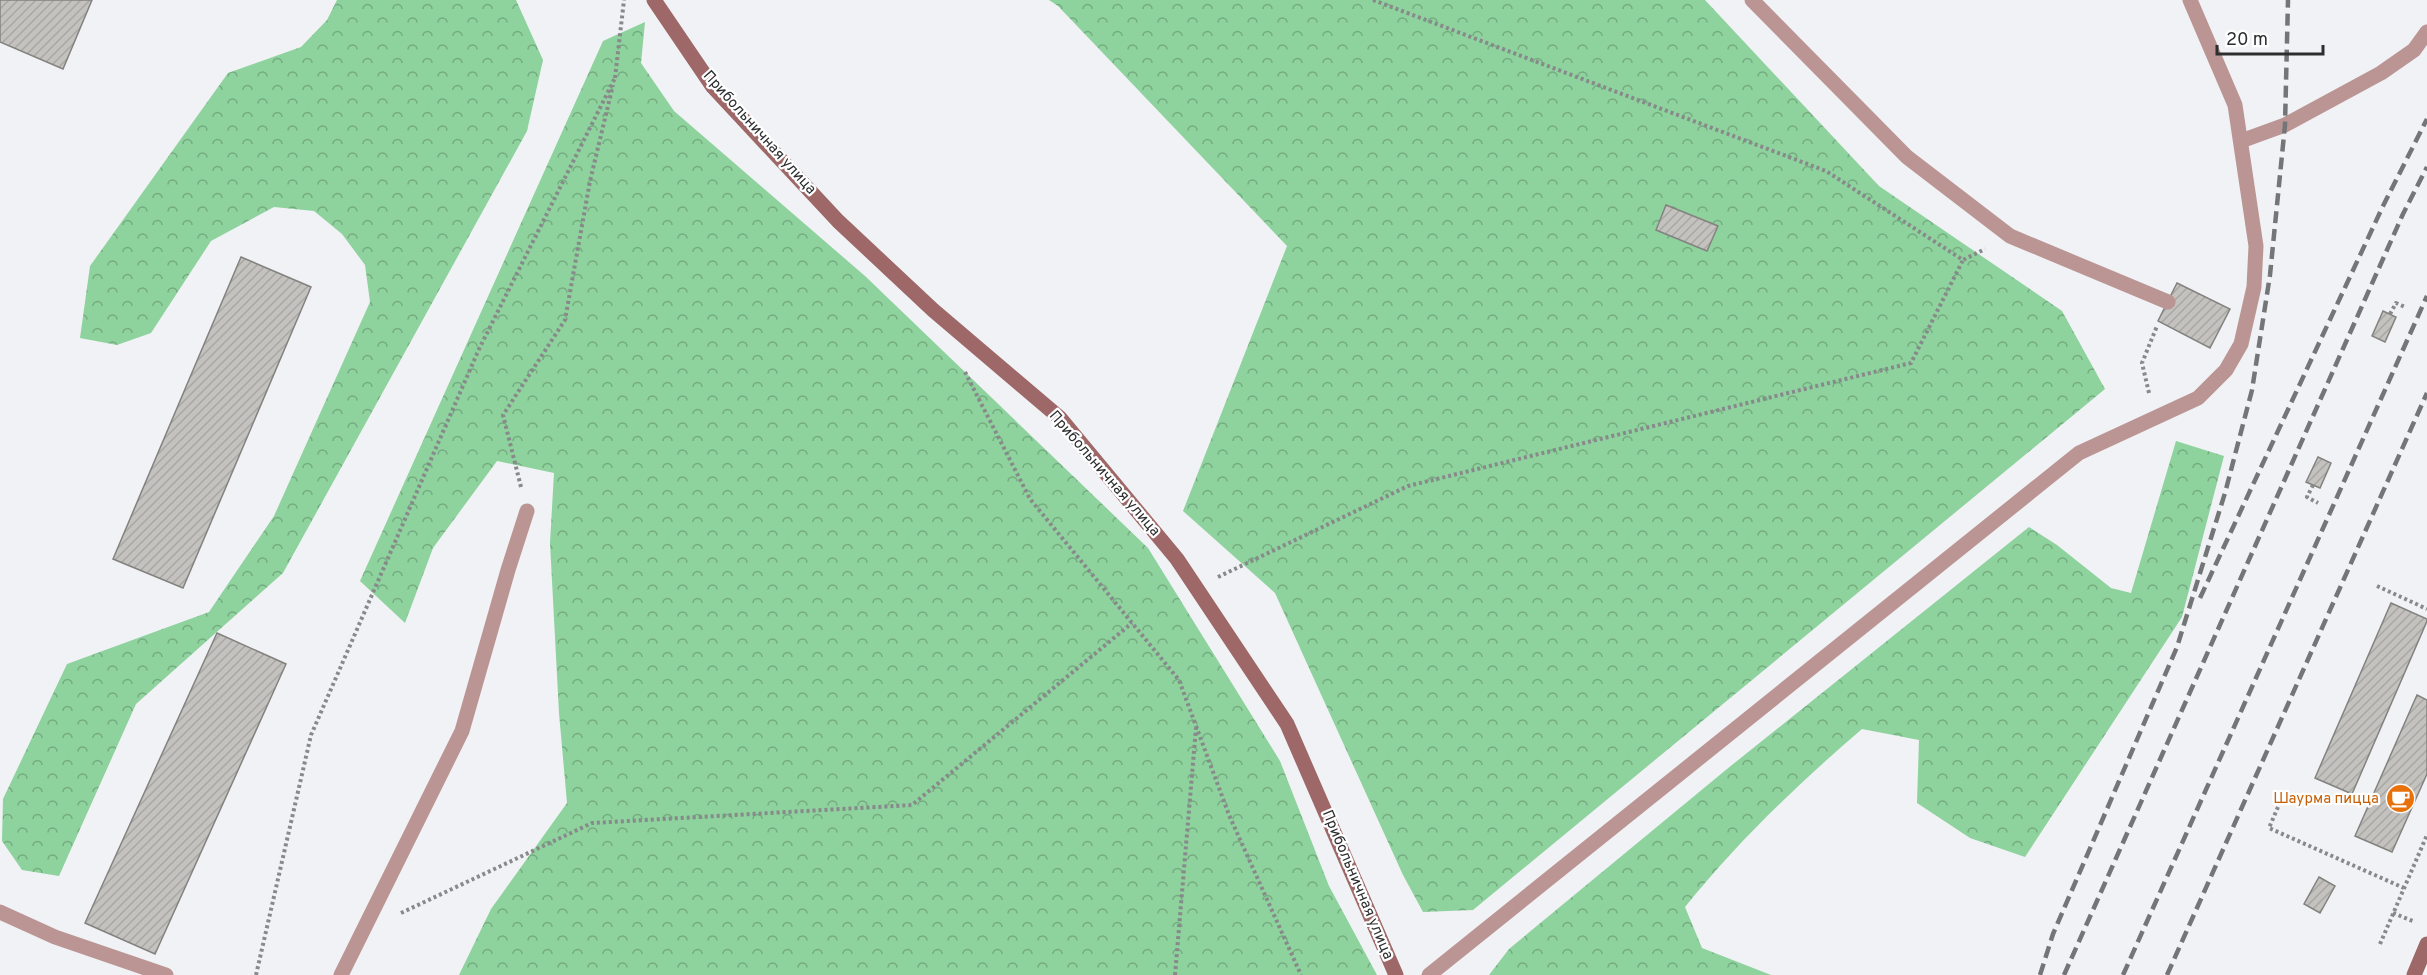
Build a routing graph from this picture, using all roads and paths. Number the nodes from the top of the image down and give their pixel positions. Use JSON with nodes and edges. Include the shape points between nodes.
{"nodes":[{"id":1,"x":624,"y":0,"type":"edge"},
{"id":2,"x":654,"y":0,"type":"edge"},
{"id":3,"x":1373,"y":0,"type":"edge"},
{"id":4,"x":1752,"y":0,"type":"edge"},
{"id":5,"x":2190,"y":0,"type":"edge"},
{"id":6,"x":2427,"y":32,"type":"edge"},
{"id":7,"x":615,"y":78,"type":"junction"},
{"id":8,"x":2241,"y":141,"type":"junction"},
{"id":9,"x":2010,"y":236,"type":"junction"},
{"id":10,"x":1963,"y":260,"type":"junction"},
{"id":11,"x":2167,"y":301,"type":"joint"},
{"id":12,"x":2405,"y":307,"type":"dead end"},
{"id":13,"x":2390,"y":314,"type":"dead end"},
{"id":14,"x":960,"y":363,"type":"dead end"},
{"id":15,"x":2155,"y":419,"type":"junction"},
{"id":16,"x":2313,"y":485,"type":"dead end"},
{"id":17,"x":2318,"y":503,"type":"dead end"},
{"id":18,"x":527,"y":511,"type":"joint"},
{"id":19,"x":2377,"y":586,"type":"dead end"},
{"id":20,"x":1196,"y":588,"type":"junction"},
{"id":21,"x":2427,"y":609,"type":"edge"},
{"id":22,"x":1132,"y":623,"type":"junction"},
{"id":23,"x":1196,"y":726,"type":"junction"},
{"id":24,"x":2278,"y":807,"type":"dead end"},
{"id":25,"x":2427,"y":835,"type":"edge"},
{"id":26,"x":2404,"y":888,"type":"junction"},
{"id":27,"x":0,"y":912,"type":"edge"},
{"id":28,"x":2393,"y":913,"type":"junction"},
{"id":29,"x":2418,"y":924,"type":"dead end"},
{"id":30,"x":363,"y":931,"type":"junction"},
{"id":31,"x":2380,"y":944,"type":"dead end"},
{"id":32,"x":2427,"y":944,"type":"edge"},
{"id":33,"x":166,"y":975,"type":"edge"},
{"id":34,"x":256,"y":975,"type":"edge"},
{"id":35,"x":340,"y":975,"type":"edge"},
{"id":36,"x":1175,"y":975,"type":"edge"},
{"id":37,"x":1300,"y":975,"type":"edge"},
{"id":38,"x":1396,"y":975,"type":"edge"},
{"id":39,"x":1429,"y":975,"type":"edge"},
{"id":40,"x":2414,"y":975,"type":"edge"}],
"edges":[{"from":1,"to":7,"type":"path"},
{"from":2,"to":20,"type":"street","name":"Прибольничная улица","via":[[713,87],[838,221],[933,310],[1060,418],[1177,559]]},
{"from":3,"to":10,"type":"path","via":[[1826,171]]},
{"from":4,"to":9,"type":"lane","via":[[1907,157]]},
{"from":5,"to":8,"type":"lane","via":[[2235,105]]},
{"from":6,"to":8,"type":"lane","via":[[2414,50],[2381,73],[2285,125]]},
{"from":7,"to":18,"type":"path","via":[[590,181],[565,320],[503,415]]},
{"from":7,"to":34,"type":"path","via":[[479,349],[311,735]]},
{"from":8,"to":15,"type":"lane","via":[[2256,246],[2254,286],[2241,344],[2226,370],[2198,398]]},
{"from":9,"to":10,"type":"path"},
{"from":9,"to":11,"type":"lane"},
{"from":10,"to":20,"type":"path","via":[[1911,363],[1408,486]]},
{"from":11,"to":15,"type":"path","via":[[2142,363]]},
{"from":12,"to":13,"type":"path","via":[[2396,303]]},
{"from":14,"to":22,"type":"path","via":[[1030,499]]},
{"from":15,"to":39,"type":"lane","via":[[2079,453]]},
{"from":16,"to":17,"type":"path","via":[[2307,498]]},
{"from":18,"to":30,"type":"lane","via":[[462,731]]},
{"from":19,"to":21,"type":"path"},
{"from":20,"to":38,"type":"street","name":"Прибольничная улица","via":[[1287,724]]},
{"from":22,"to":23,"type":"path","via":[[1179,680]]},
{"from":22,"to":30,"type":"path","via":[[912,805],[592,823]]},
{"from":23,"to":36,"type":"path"},
{"from":23,"to":37,"type":"path","via":[[1229,815]]},
{"from":24,"to":26,"type":"path","via":[[2269,828]]},
{"from":25,"to":26,"type":"path"},
{"from":26,"to":28,"type":"path"},
{"from":27,"to":33,"type":"lane","via":[[55,937]]},
{"from":28,"to":29,"type":"path"},
{"from":28,"to":31,"type":"path"},
{"from":30,"to":35,"type":"lane"},
{"from":32,"to":40,"type":"street"}]}
